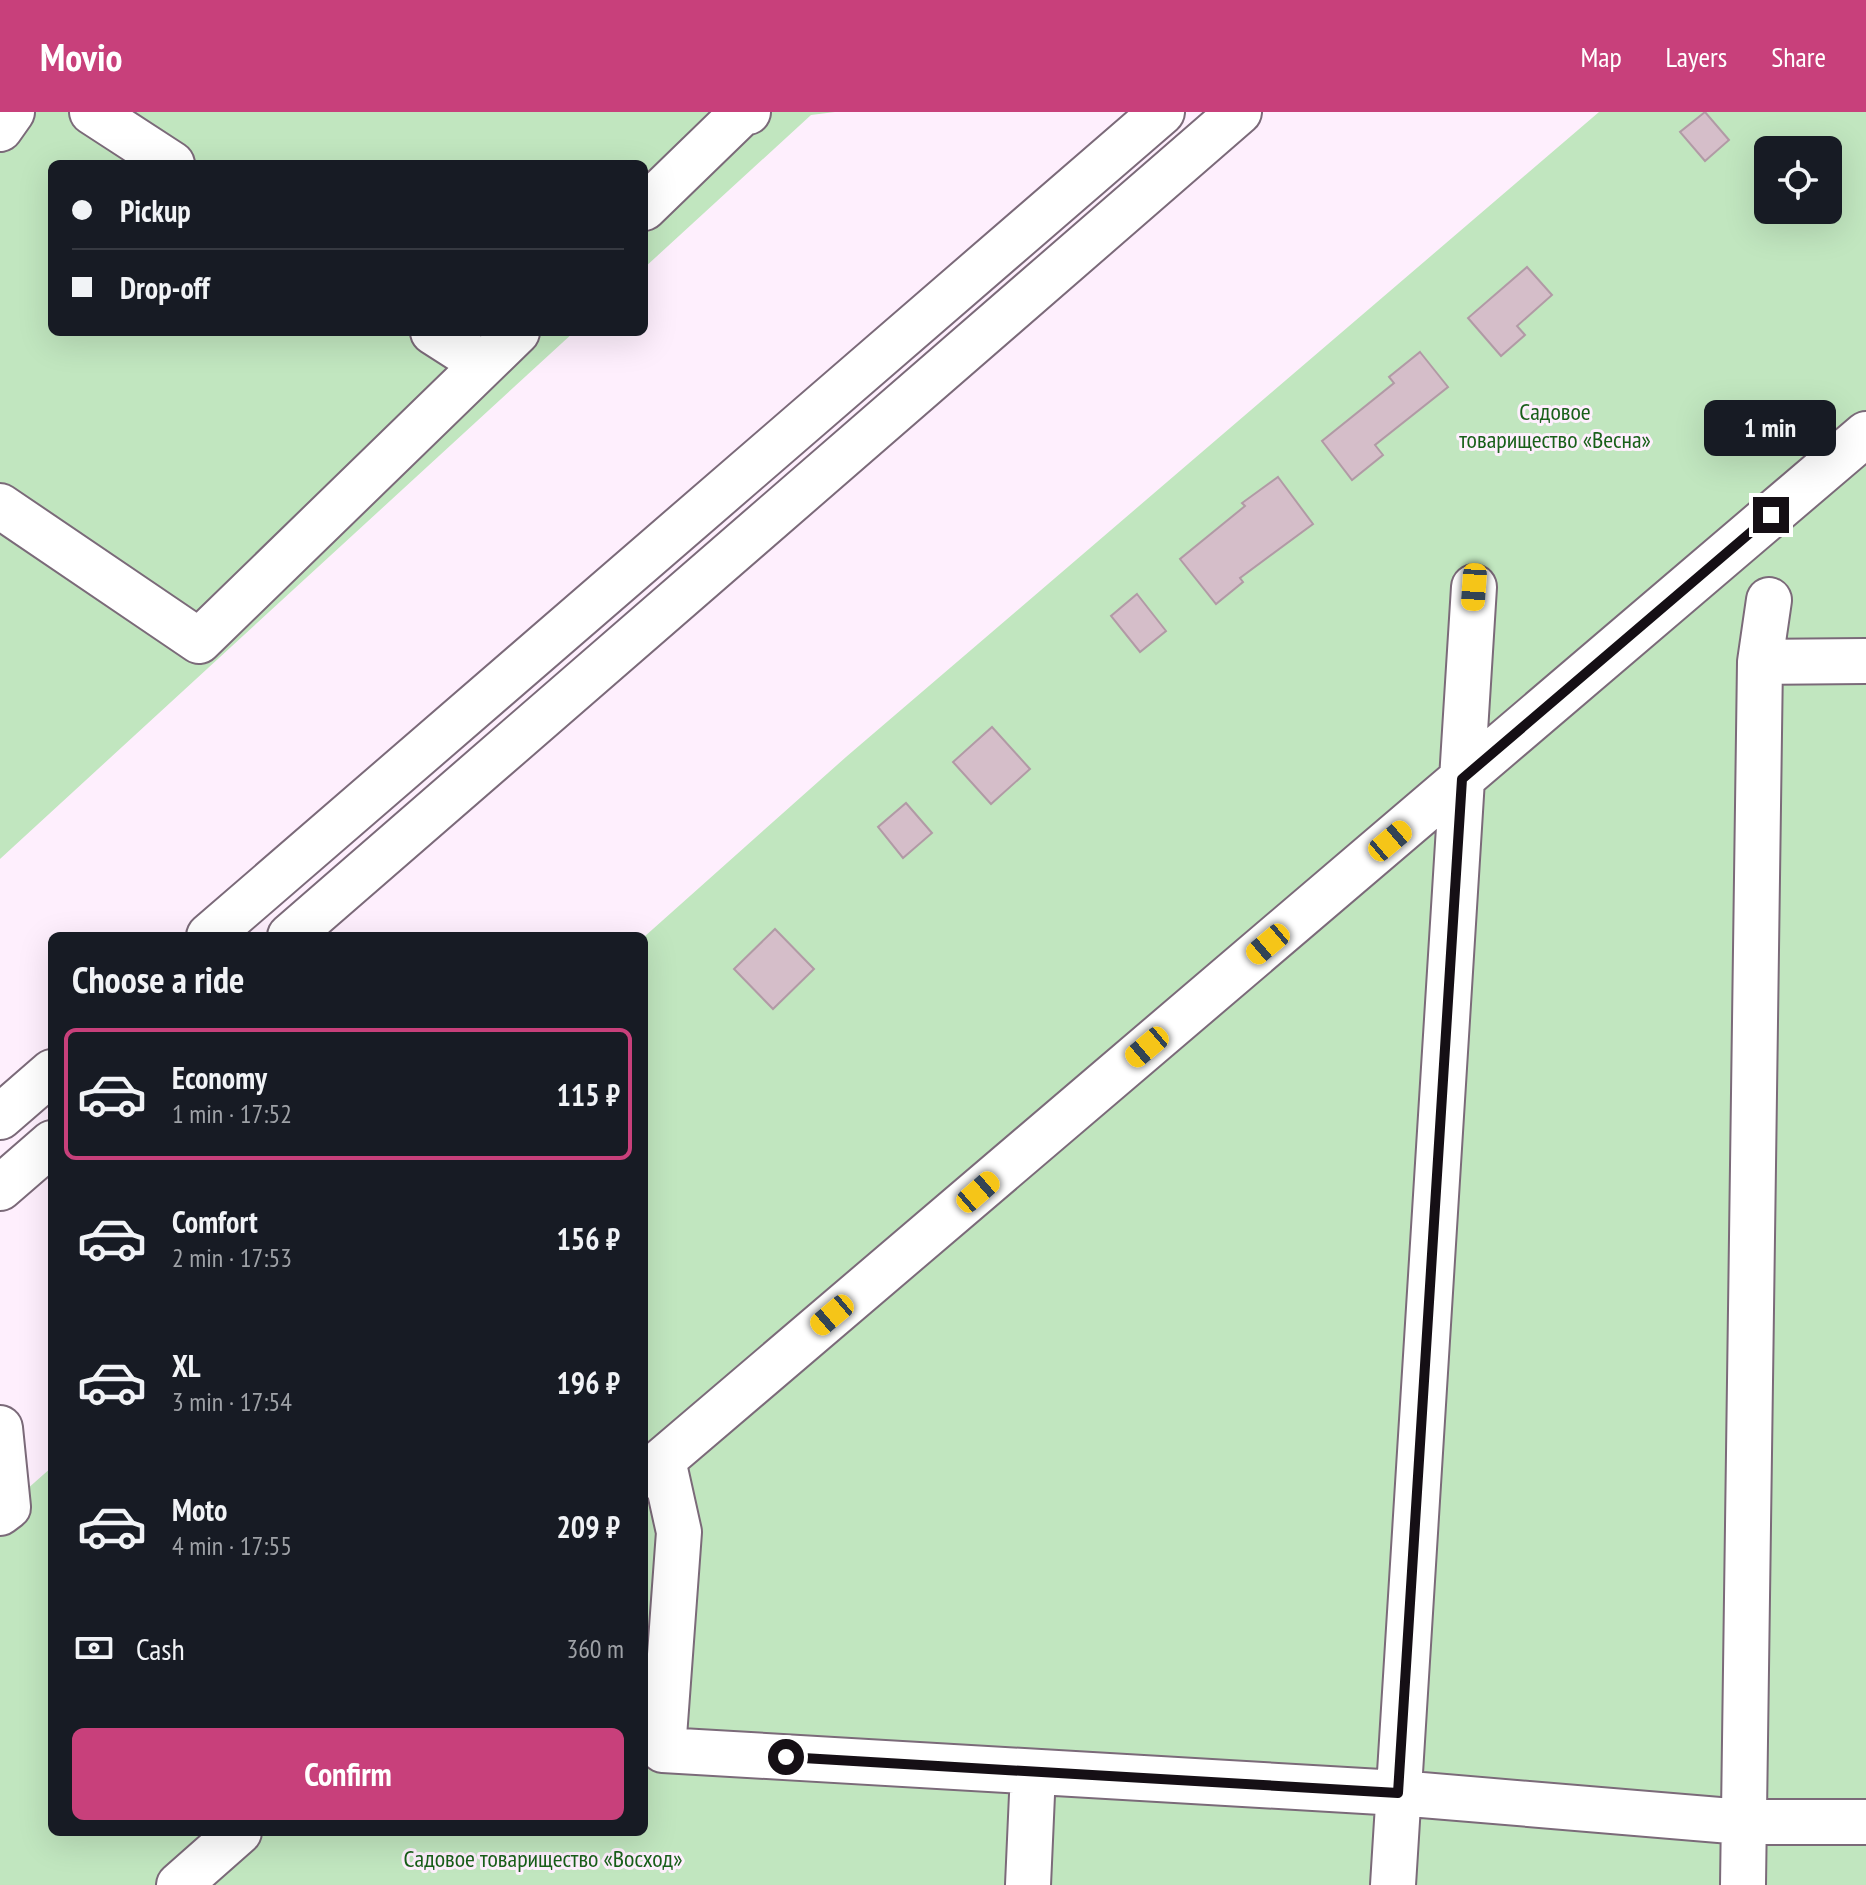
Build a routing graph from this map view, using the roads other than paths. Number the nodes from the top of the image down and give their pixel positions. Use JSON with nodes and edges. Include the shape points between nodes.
{"nodes":[{"id":1,"x":12,"y":112,"type":"edge"},
{"id":2,"x":92,"y":112,"type":"edge"},
{"id":3,"x":748,"y":112,"type":"edge"},
{"id":4,"x":1162,"y":112,"type":"edge"},
{"id":5,"x":1239,"y":112,"type":"edge"},
{"id":6,"x":0,"y":129,"type":"edge"},
{"id":7,"x":166,"y":160,"type":"edge"},
{"id":8,"x":648,"y":204,"type":"edge"},
{"id":9,"x":439,"y":336,"type":"edge"},
{"id":10,"x":513,"y":336,"type":"edge"},
{"id":11,"x":483,"y":364,"type":"junction"},
{"id":12,"x":1866,"y":434,"type":"edge"},
{"id":13,"x":0,"y":506,"type":"edge"},
{"id":14,"x":1474,"y":587,"type":"dead end"},
{"id":15,"x":1769,"y":600,"type":"dead end"},
{"id":16,"x":1866,"y":661,"type":"edge"},
{"id":17,"x":1760,"y":662,"type":"junction"},
{"id":18,"x":1462,"y":779,"type":"junction"},
{"id":19,"x":214,"y":932,"type":"edge"},
{"id":20,"x":295,"y":932,"type":"edge"},
{"id":21,"x":48,"y":1075,"type":"edge"},
{"id":22,"x":0,"y":1117,"type":"edge"},
{"id":23,"x":48,"y":1146,"type":"edge"},
{"id":24,"x":0,"y":1188,"type":"edge"},
{"id":25,"x":0,"y":1428,"type":"edge"},
{"id":26,"x":653,"y":1468,"type":"edge"},
{"id":27,"x":0,"y":1513,"type":"edge"},
{"id":28,"x":1033,"y":1772,"type":"junction"},
{"id":29,"x":1398,"y":1793,"type":"junction"},
{"id":30,"x":1743,"y":1822,"type":"junction"},
{"id":31,"x":1866,"y":1822,"type":"edge"},
{"id":32,"x":234,"y":1836,"type":"edge"},
{"id":33,"x":179,"y":1885,"type":"edge"},
{"id":34,"x":1028,"y":1885,"type":"edge"},
{"id":35,"x":1393,"y":1885,"type":"edge"},
{"id":36,"x":1743,"y":1885,"type":"edge"}],
"edges":[{"from":1,"to":6,"type":"main road"},
{"from":2,"to":7,"type":"main road"},
{"from":3,"to":8,"type":"main road"},
{"from":4,"to":19,"type":"main road"},
{"from":5,"to":20,"type":"main road"},
{"from":9,"to":11,"type":"main road"},
{"from":10,"to":11,"type":"main road"},
{"from":11,"to":13,"type":"main road","via":[[199,641]]},
{"from":12,"to":18,"type":"main road"},
{"from":14,"to":18,"type":"main road"},
{"from":15,"to":17,"type":"main road"},
{"from":16,"to":17,"type":"main road"},
{"from":17,"to":30,"type":"main road"},
{"from":18,"to":26,"type":"main road"},
{"from":18,"to":29,"type":"main road"},
{"from":21,"to":22,"type":"main road"},
{"from":23,"to":24,"type":"main road"},
{"from":25,"to":27,"type":"main road","via":[[8,1507]]},
{"from":26,"to":28,"type":"main road","via":[[679,1532],[663,1750]]},
{"from":28,"to":29,"type":"main road"},
{"from":28,"to":34,"type":"main road"},
{"from":29,"to":30,"type":"main road"},
{"from":29,"to":35,"type":"main road"},
{"from":30,"to":31,"type":"main road"},
{"from":30,"to":36,"type":"main road"},
{"from":32,"to":33,"type":"main road"}]}
